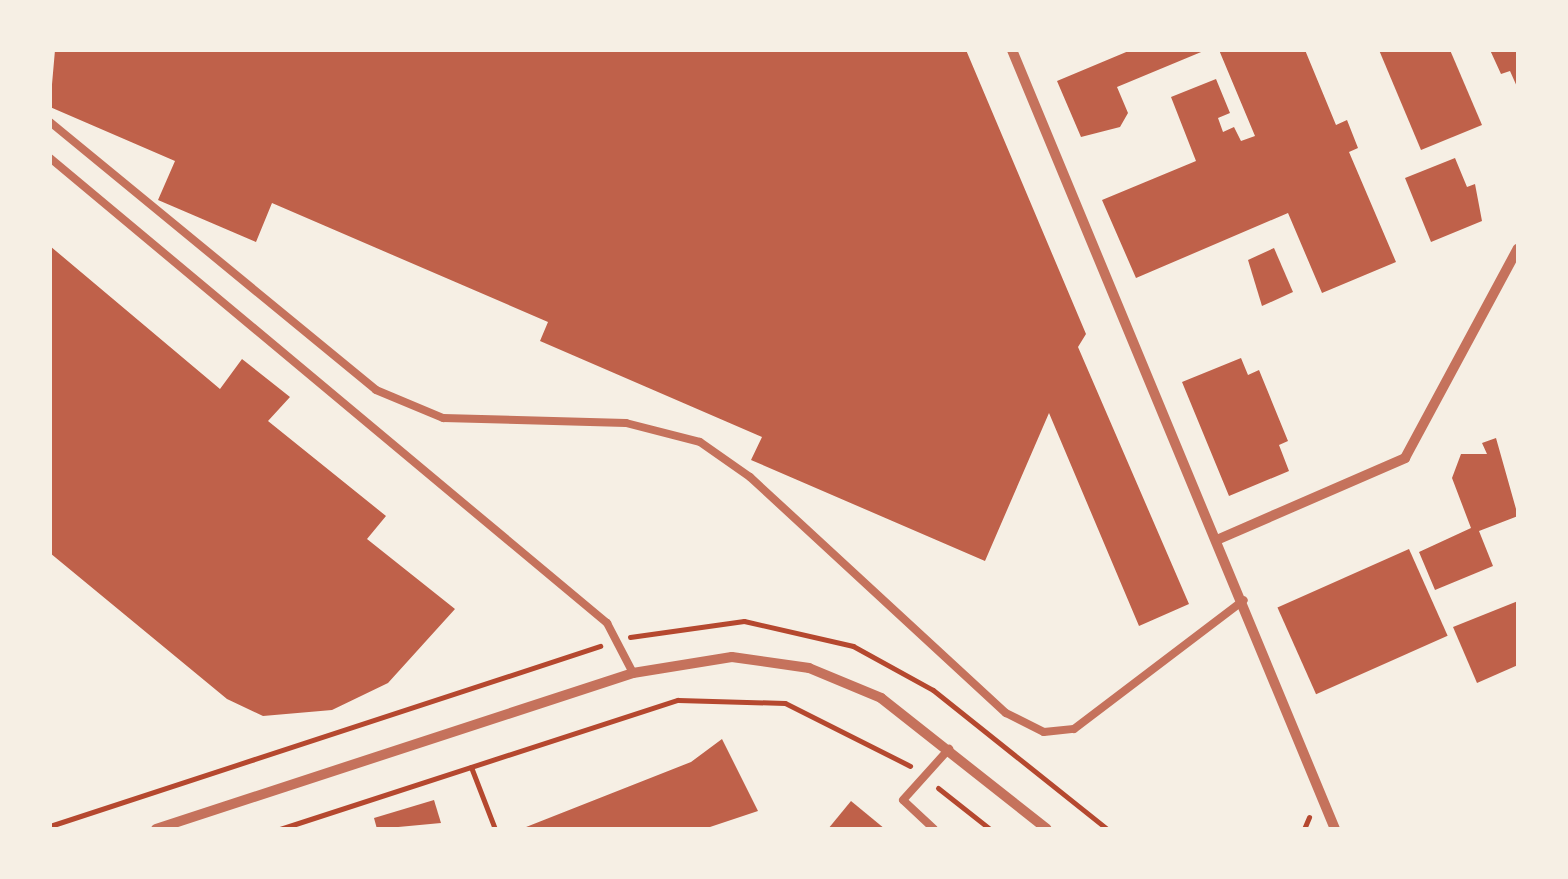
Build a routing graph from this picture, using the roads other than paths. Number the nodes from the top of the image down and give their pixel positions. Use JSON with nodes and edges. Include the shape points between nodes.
{"nodes":[{"id":1,"x":1012,"y":50,"type":"edge"},
{"id":2,"x":50,"y":122,"type":"edge"},
{"id":3,"x":50,"y":158,"type":"edge"},
{"id":4,"x":1518,"y":248,"type":"edge"},
{"id":5,"x":1219,"y":539,"type":"junction"},
{"id":6,"x":1244,"y":600,"type":"junction"},
{"id":7,"x":633,"y":673,"type":"junction"},
{"id":8,"x":949,"y":749,"type":"junction"},
{"id":9,"x":156,"y":829,"type":"edge"},
{"id":10,"x":934,"y":829,"type":"edge"},
{"id":11,"x":1046,"y":829,"type":"edge"},
{"id":12,"x":1335,"y":829,"type":"edge"}],
"edges":[{"from":1,"to":5,"type":"street"},
{"from":2,"to":6,"type":"lane","via":[[376,390],[443,418],[626,423],[700,442],[1006,712],[1044,732],[1074,729]]},
{"from":3,"to":7,"type":"lane","via":[[618,640]]},
{"from":4,"to":5,"type":"street","via":[[1405,458]]},
{"from":5,"to":6,"type":"street"},
{"from":6,"to":12,"type":"street"},
{"from":7,"to":8,"type":"street","via":[[732,657],[810,668],[881,698]]},
{"from":7,"to":9,"type":"street"},
{"from":8,"to":10,"type":"lane","via":[[920,773],[903,800]]},
{"from":8,"to":11,"type":"street"}]}
